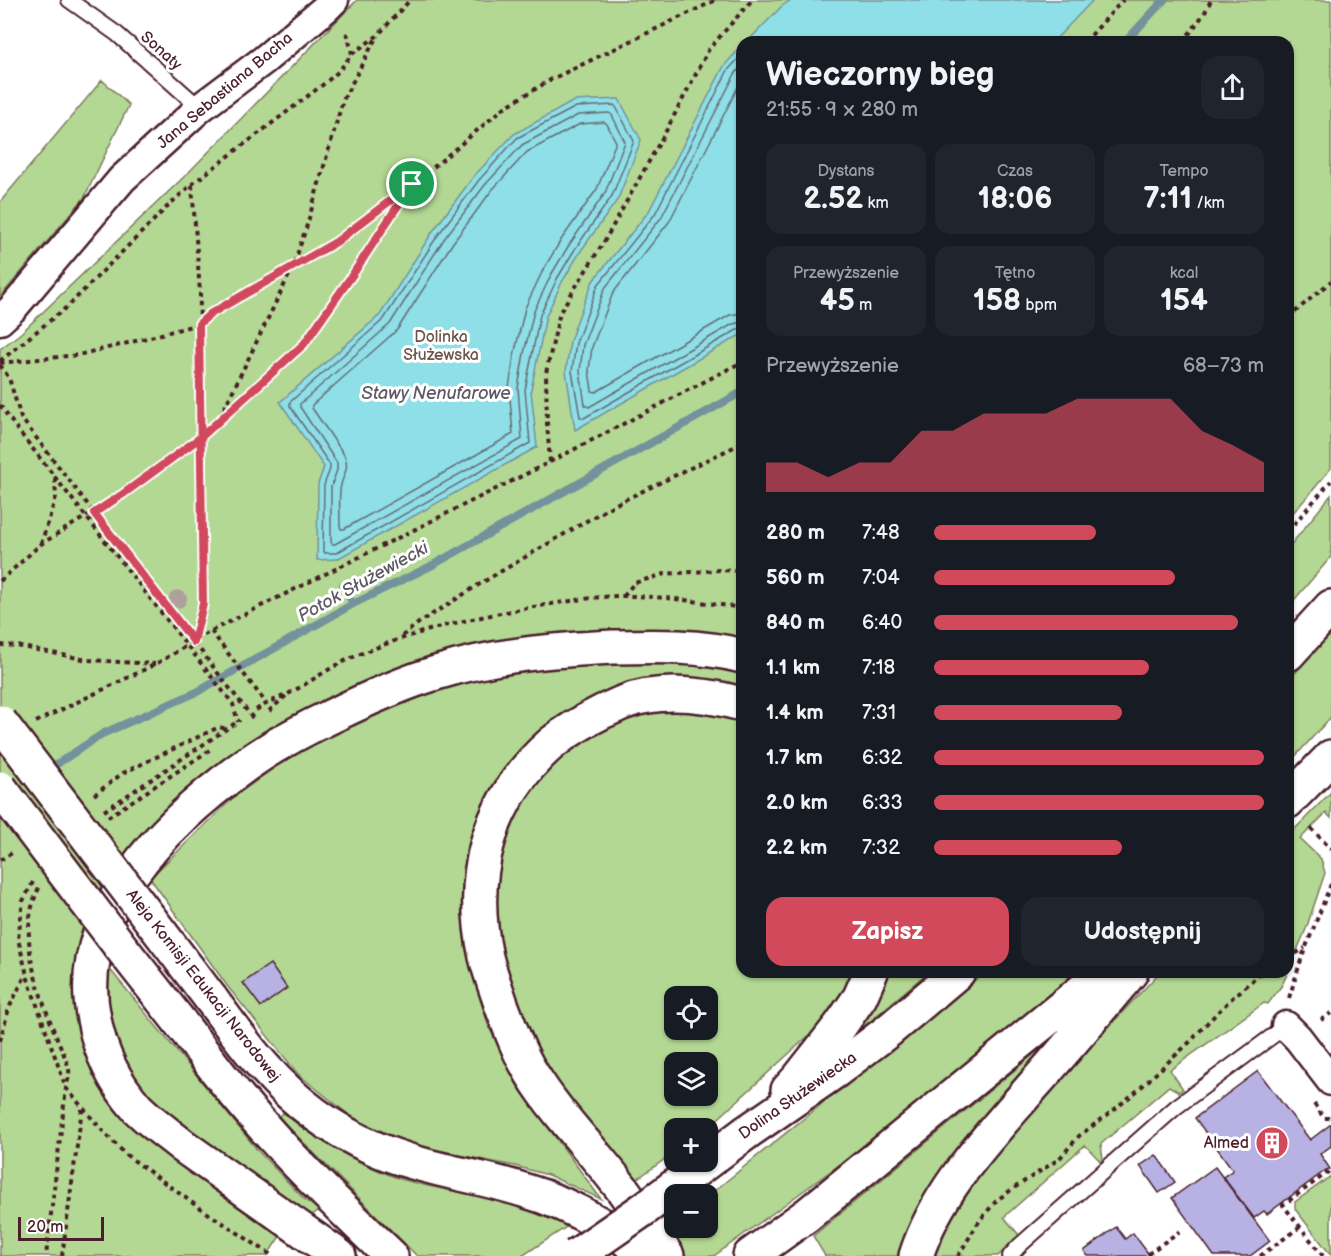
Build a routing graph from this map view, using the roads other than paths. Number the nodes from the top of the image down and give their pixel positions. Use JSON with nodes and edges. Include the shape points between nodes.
{"nodes":[{"id":1,"x":69,"y":0,"type":"edge"},
{"id":2,"x":337,"y":12,"type":"edge"},
{"id":3,"x":200,"y":108,"type":"junction"},
{"id":4,"x":0,"y":320,"type":"edge"},
{"id":5,"x":1331,"y":607,"type":"edge"},
{"id":6,"x":1294,"y":647,"type":"edge"},
{"id":7,"x":736,"y":655,"type":"edge"},
{"id":8,"x":736,"y":702,"type":"edge"},
{"id":9,"x":15,"y":725,"type":"edge"},
{"id":10,"x":1331,"y":757,"type":"edge"},
{"id":11,"x":0,"y":788,"type":"edge"},
{"id":12,"x":1294,"y":795,"type":"edge"},
{"id":13,"x":868,"y":978,"type":"edge"},
{"id":14,"x":951,"y":978,"type":"edge"},
{"id":15,"x":1097,"y":978,"type":"edge"},
{"id":16,"x":1126,"y":978,"type":"edge"},
{"id":17,"x":1286,"y":1026,"type":"joint"},
{"id":18,"x":1331,"y":1081,"type":"edge"},
{"id":19,"x":747,"y":1132,"type":"junction"},
{"id":20,"x":1019,"y":1252,"type":"edge"},
{"id":21,"x":339,"y":1256,"type":"edge"},
{"id":22,"x":391,"y":1256,"type":"edge"},
{"id":23,"x":576,"y":1256,"type":"edge"},
{"id":24,"x":647,"y":1256,"type":"edge"},
{"id":25,"x":667,"y":1256,"type":"edge"},
{"id":26,"x":750,"y":1256,"type":"edge"},
{"id":27,"x":916,"y":1256,"type":"edge"}],
"edges":[{"from":1,"to":3,"type":"lane","name":"Sonaty","via":[[117,34]]},
{"from":2,"to":3,"type":"street","name":"Jana Sebastiana Bacha","via":[[326,8]]},
{"from":3,"to":4,"type":"street","name":"Jana Sebastiana Bacha","via":[[122,179]]},
{"from":5,"to":6,"type":"main road"},
{"from":7,"to":21,"type":"main road","via":[[636,646],[561,650],[492,659],[410,681],[323,720],[249,763],[167,831],[127,880],[106,918],[90,975],[96,1029],[112,1071],[136,1107],[159,1127]]},
{"from":8,"to":25,"type":"main road","via":[[696,695],[656,695],[624,702],[572,728],[540,753],[514,785],[494,822],[482,864],[479,906],[486,958],[520,1050],[546,1096],[618,1183]]},
{"from":9,"to":24,"type":"main road","name":"Aleja Komisji Edukacji Narodowej","bridge":true,"via":[[30,761],[211,999],[260,1062],[302,1102],[336,1129],[414,1164],[522,1189],[556,1201],[618,1234]]},
{"from":10,"to":12,"type":"main road"},
{"from":11,"to":22,"type":"main road","bridge":true,"via":[[238,1097],[324,1191]]},
{"from":13,"to":19,"type":"main road","via":[[840,1026]]},
{"from":14,"to":19,"type":"main road","name":"Dolina Służewiecka","via":[[846,1063]]},
{"from":15,"to":26,"type":"main road","via":[[807,1215]]},
{"from":16,"to":27,"type":"main road","via":[[959,1174],[929,1222]]},
{"from":17,"to":18,"type":"street"},
{"from":17,"to":20,"type":"lane","via":[[1176,1107]]},
{"from":19,"to":23,"type":"main road","name":"Dolina Służewiecka","bridge":true}]}
